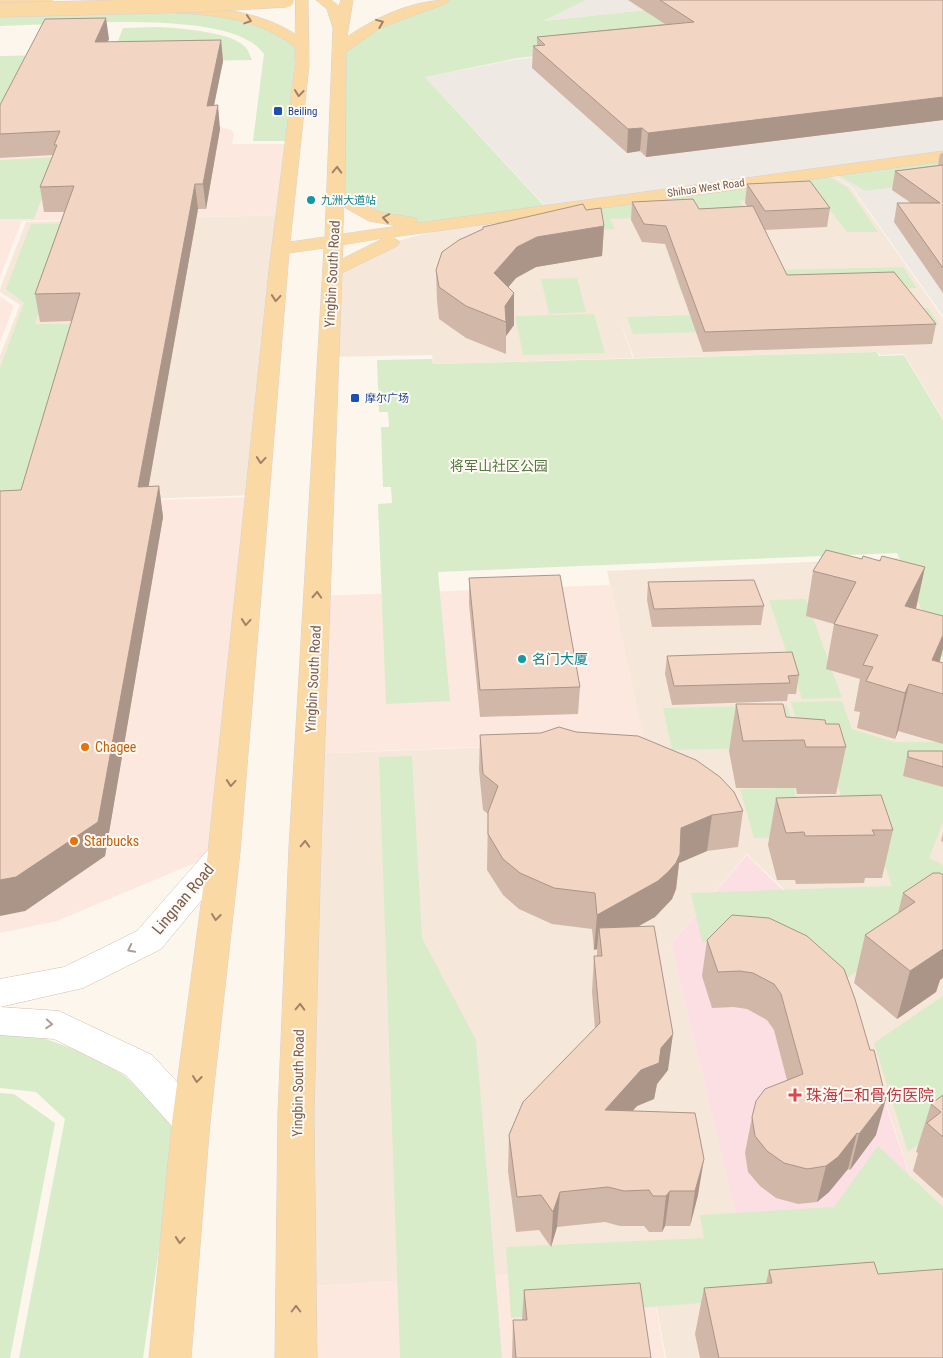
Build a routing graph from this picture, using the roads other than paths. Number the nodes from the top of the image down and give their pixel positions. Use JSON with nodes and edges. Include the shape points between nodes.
{"nodes":[{"id":1,"x":47,"y":0,"type":"edge"},
{"id":2,"x":228,"y":0,"type":"edge"},
{"id":3,"x":288,"y":0,"type":"edge"},
{"id":4,"x":313,"y":0,"type":"edge"},
{"id":5,"x":322,"y":0,"type":"edge"},
{"id":6,"x":346,"y":0,"type":"edge"},
{"id":7,"x":443,"y":0,"type":"edge"},
{"id":8,"x":0,"y":1,"type":"edge"},
{"id":9,"x":203,"y":4,"type":"edge"},
{"id":10,"x":301,"y":5,"type":"edge"},
{"id":11,"x":0,"y":9,"type":"edge"},
{"id":12,"x":148,"y":9,"type":"junction"},
{"id":13,"x":340,"y":28,"type":"junction"},
{"id":14,"x":301,"y":45,"type":"junction"},
{"id":15,"x":340,"y":57,"type":"junction"},
{"id":16,"x":302,"y":65,"type":"junction"},
{"id":17,"x":943,"y":156,"type":"edge"},
{"id":18,"x":336,"y":196,"type":"junction"},
{"id":19,"x":469,"y":220,"type":"junction"},
{"id":20,"x":281,"y":250,"type":"junction"},
{"id":21,"x":333,"y":257,"type":"junction"},
{"id":22,"x":224,"y":852,"type":"junction"},
{"id":23,"x":0,"y":993,"type":"edge"},
{"id":24,"x":0,"y":1021,"type":"edge"},
{"id":25,"x":191,"y":1122,"type":"junction"},
{"id":26,"x":170,"y":1358,"type":"edge"},
{"id":27,"x":296,"y":1358,"type":"edge"}],
"edges":[{"from":1,"to":8,"type":"main road"},
{"from":2,"to":9,"type":"main road"},
{"from":3,"to":9,"type":"main road"},
{"from":3,"to":11,"type":"main road","bridge":true,"via":[[209,5]]},
{"from":4,"to":10,"type":"main road"},
{"from":5,"to":13,"type":"main road","via":[[332,7]]},
{"from":6,"to":13,"type":"main road","name":"Yingbin South Road"},
{"from":15,"to":7,"type":"main road","one_way":true,"via":[[350,40],[374,26]]},
{"from":9,"to":11,"type":"main road"},
{"from":9,"to":12,"type":"main road"},
{"from":10,"to":14,"type":"main road"},
{"from":11,"to":12,"type":"main road"},
{"from":12,"to":14,"type":"main road","one_way":true,"via":[[233,15],[282,32]]},
{"from":13,"to":15,"type":"main road","name":"Yingbin South Road"},
{"from":14,"to":16,"type":"main road"},
{"from":15,"to":16,"type":"main road"},
{"from":18,"to":15,"type":"main road","name":"Yingbin South Road","one_way":true},
{"from":16,"to":20,"type":"main road","one_way":true},
{"from":17,"to":19,"type":"main road","name":"Shihua West Road"},
{"from":19,"to":18,"type":"main road","one_way":true,"via":[[421,224],[375,217]]},
{"from":18,"to":21,"type":"main road","name":"Yingbin South Road"},
{"from":19,"to":21,"type":"main road"},
{"from":19,"to":21,"type":"main road"},
{"from":20,"to":21,"type":"main road"},
{"from":20,"to":22,"type":"main road","one_way":true},
{"from":27,"to":21,"type":"main road","name":"Yingbin South Road","one_way":true,"via":[[297,1094],[305,848]]},
{"from":22,"to":23,"type":"street","name":"Lingnan Road","one_way":true,"via":[[149,940],[71,978]]},
{"from":22,"to":25,"type":"main road","one_way":true},
{"from":24,"to":25,"type":"street","one_way":true,"via":[[59,1025],[139,1065]]},
{"from":25,"to":26,"type":"main road","one_way":true}]}
